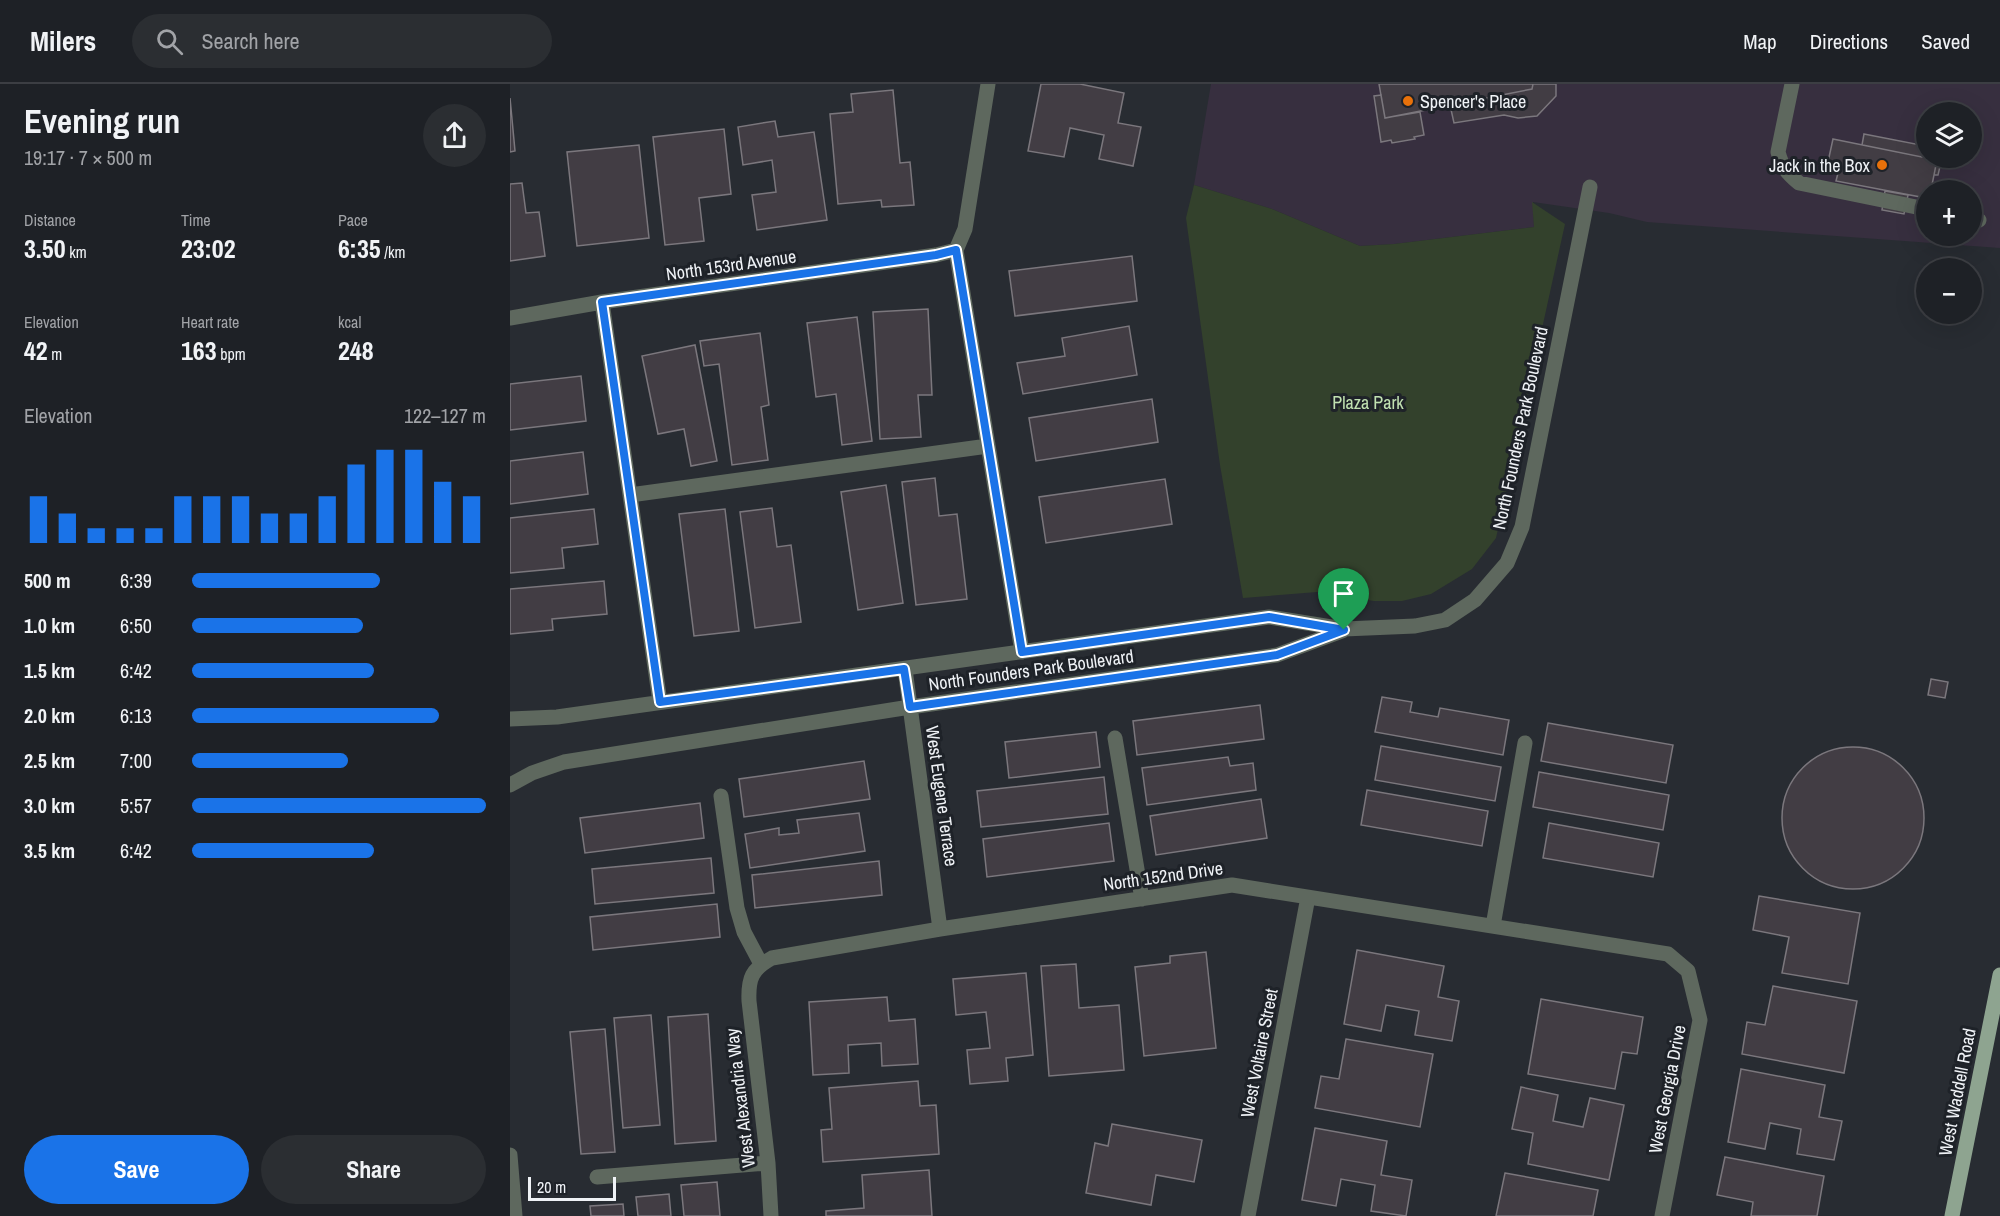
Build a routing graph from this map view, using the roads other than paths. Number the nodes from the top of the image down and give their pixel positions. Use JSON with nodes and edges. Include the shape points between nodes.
{"nodes":[{"id":1,"x":988,"y":84,"type":"edge"},
{"id":2,"x":1792,"y":84,"type":"edge"},
{"id":3,"x":1590,"y":187,"type":"dead end"},
{"id":4,"x":1916,"y":207,"type":"edge"},
{"id":5,"x":956,"y":250,"type":"junction"},
{"id":6,"x":602,"y":302,"type":"junction"},
{"id":7,"x":510,"y":318,"type":"edge"},
{"id":8,"x":988,"y":446,"type":"junction"},
{"id":9,"x":630,"y":495,"type":"junction"},
{"id":10,"x":1344,"y":630,"type":"junction"},
{"id":11,"x":1022,"y":652,"type":"junction"},
{"id":12,"x":904,"y":669,"type":"junction"},
{"id":13,"x":660,"y":702,"type":"junction"},
{"id":14,"x":910,"y":707,"type":"junction"},
{"id":15,"x":510,"y":718,"type":"edge"},
{"id":16,"x":1115,"y":738,"type":"dead end"},
{"id":17,"x":1525,"y":743,"type":"dead end"},
{"id":18,"x":510,"y":785,"type":"edge"},
{"id":19,"x":721,"y":796,"type":"dead end"},
{"id":20,"x":1308,"y":897,"type":"junction"},
{"id":21,"x":1142,"y":898,"type":"junction"},
{"id":22,"x":1493,"y":926,"type":"junction"},
{"id":23,"x":940,"y":929,"type":"junction"},
{"id":24,"x":756,"y":970,"type":"junction"},
{"id":25,"x":1688,"y":971,"type":"joint"},
{"id":26,"x":2000,"y":975,"type":"edge"},
{"id":27,"x":510,"y":1155,"type":"edge"},
{"id":28,"x":768,"y":1163,"type":"junction"},
{"id":29,"x":597,"y":1177,"type":"dead end"},
{"id":30,"x":515,"y":1216,"type":"edge"},
{"id":31,"x":771,"y":1216,"type":"edge"},
{"id":32,"x":1248,"y":1216,"type":"edge"},
{"id":33,"x":1662,"y":1216,"type":"edge"},
{"id":34,"x":1952,"y":1216,"type":"edge"}],
"edges":[{"from":1,"to":5,"type":"street","via":[[965,229]]},
{"from":2,"to":4,"type":"street","via":[[1778,152],[1785,172],[1799,183]]},
{"from":3,"to":10,"type":"street","name":"North Founders Park Boulevard","via":[[1522,527],[1507,563],[1475,600],[1445,620],[1415,626]]},
{"from":5,"to":6,"type":"street","name":"North 153rd Avenue"},
{"from":5,"to":8,"type":"street"},
{"from":6,"to":7,"type":"street","name":"North 153rd Avenue"},
{"from":6,"to":9,"type":"street"},
{"from":8,"to":9,"type":"street"},
{"from":8,"to":11,"type":"street"},
{"from":9,"to":13,"type":"street"},
{"from":10,"to":11,"type":"street","name":"North Founders Park Boulevard","via":[[1269,617]]},
{"from":10,"to":14,"type":"street","name":"North Founders Park Boulevard","via":[[1277,655]]},
{"from":11,"to":12,"type":"street","name":"North Founders Park Boulevard"},
{"from":12,"to":13,"type":"street","name":"North Founders Park Boulevard"},
{"from":12,"to":14,"type":"street","name":"West Eugene Terrace"},
{"from":13,"to":15,"type":"street","name":"North Founders Park Boulevard","via":[[557,717]]},
{"from":14,"to":18,"type":"street","name":"North Founders Park Boulevard","via":[[564,762]]},
{"from":14,"to":23,"type":"street","name":"West Eugene Terrace"},
{"from":16,"to":21,"type":"street"},
{"from":17,"to":22,"type":"street"},
{"from":19,"to":24,"type":"street","via":[[737,908]]},
{"from":20,"to":21,"type":"street","name":"North 152nd Drive","via":[[1232,885]]},
{"from":20,"to":22,"type":"street","name":"North 152nd Drive"},
{"from":20,"to":32,"type":"street","name":"West Voltaire Street"},
{"from":21,"to":23,"type":"street","name":"North 152nd Drive"},
{"from":22,"to":25,"type":"street","name":"North 152nd Drive","via":[[1668,954]]},
{"from":23,"to":24,"type":"street","name":"North 152nd Drive","via":[[772,958]]},
{"from":24,"to":28,"type":"street","name":"West Alexandria Way","via":[[749,1001]]},
{"from":25,"to":33,"type":"street","name":"West Georgia Drive","via":[[1700,1020]]},
{"from":26,"to":34,"type":"main road","name":"West Waddell Road"},
{"from":27,"to":30,"type":"street"},
{"from":28,"to":29,"type":"street"},
{"from":28,"to":31,"type":"street","name":"West Alexandria Way"}]}
